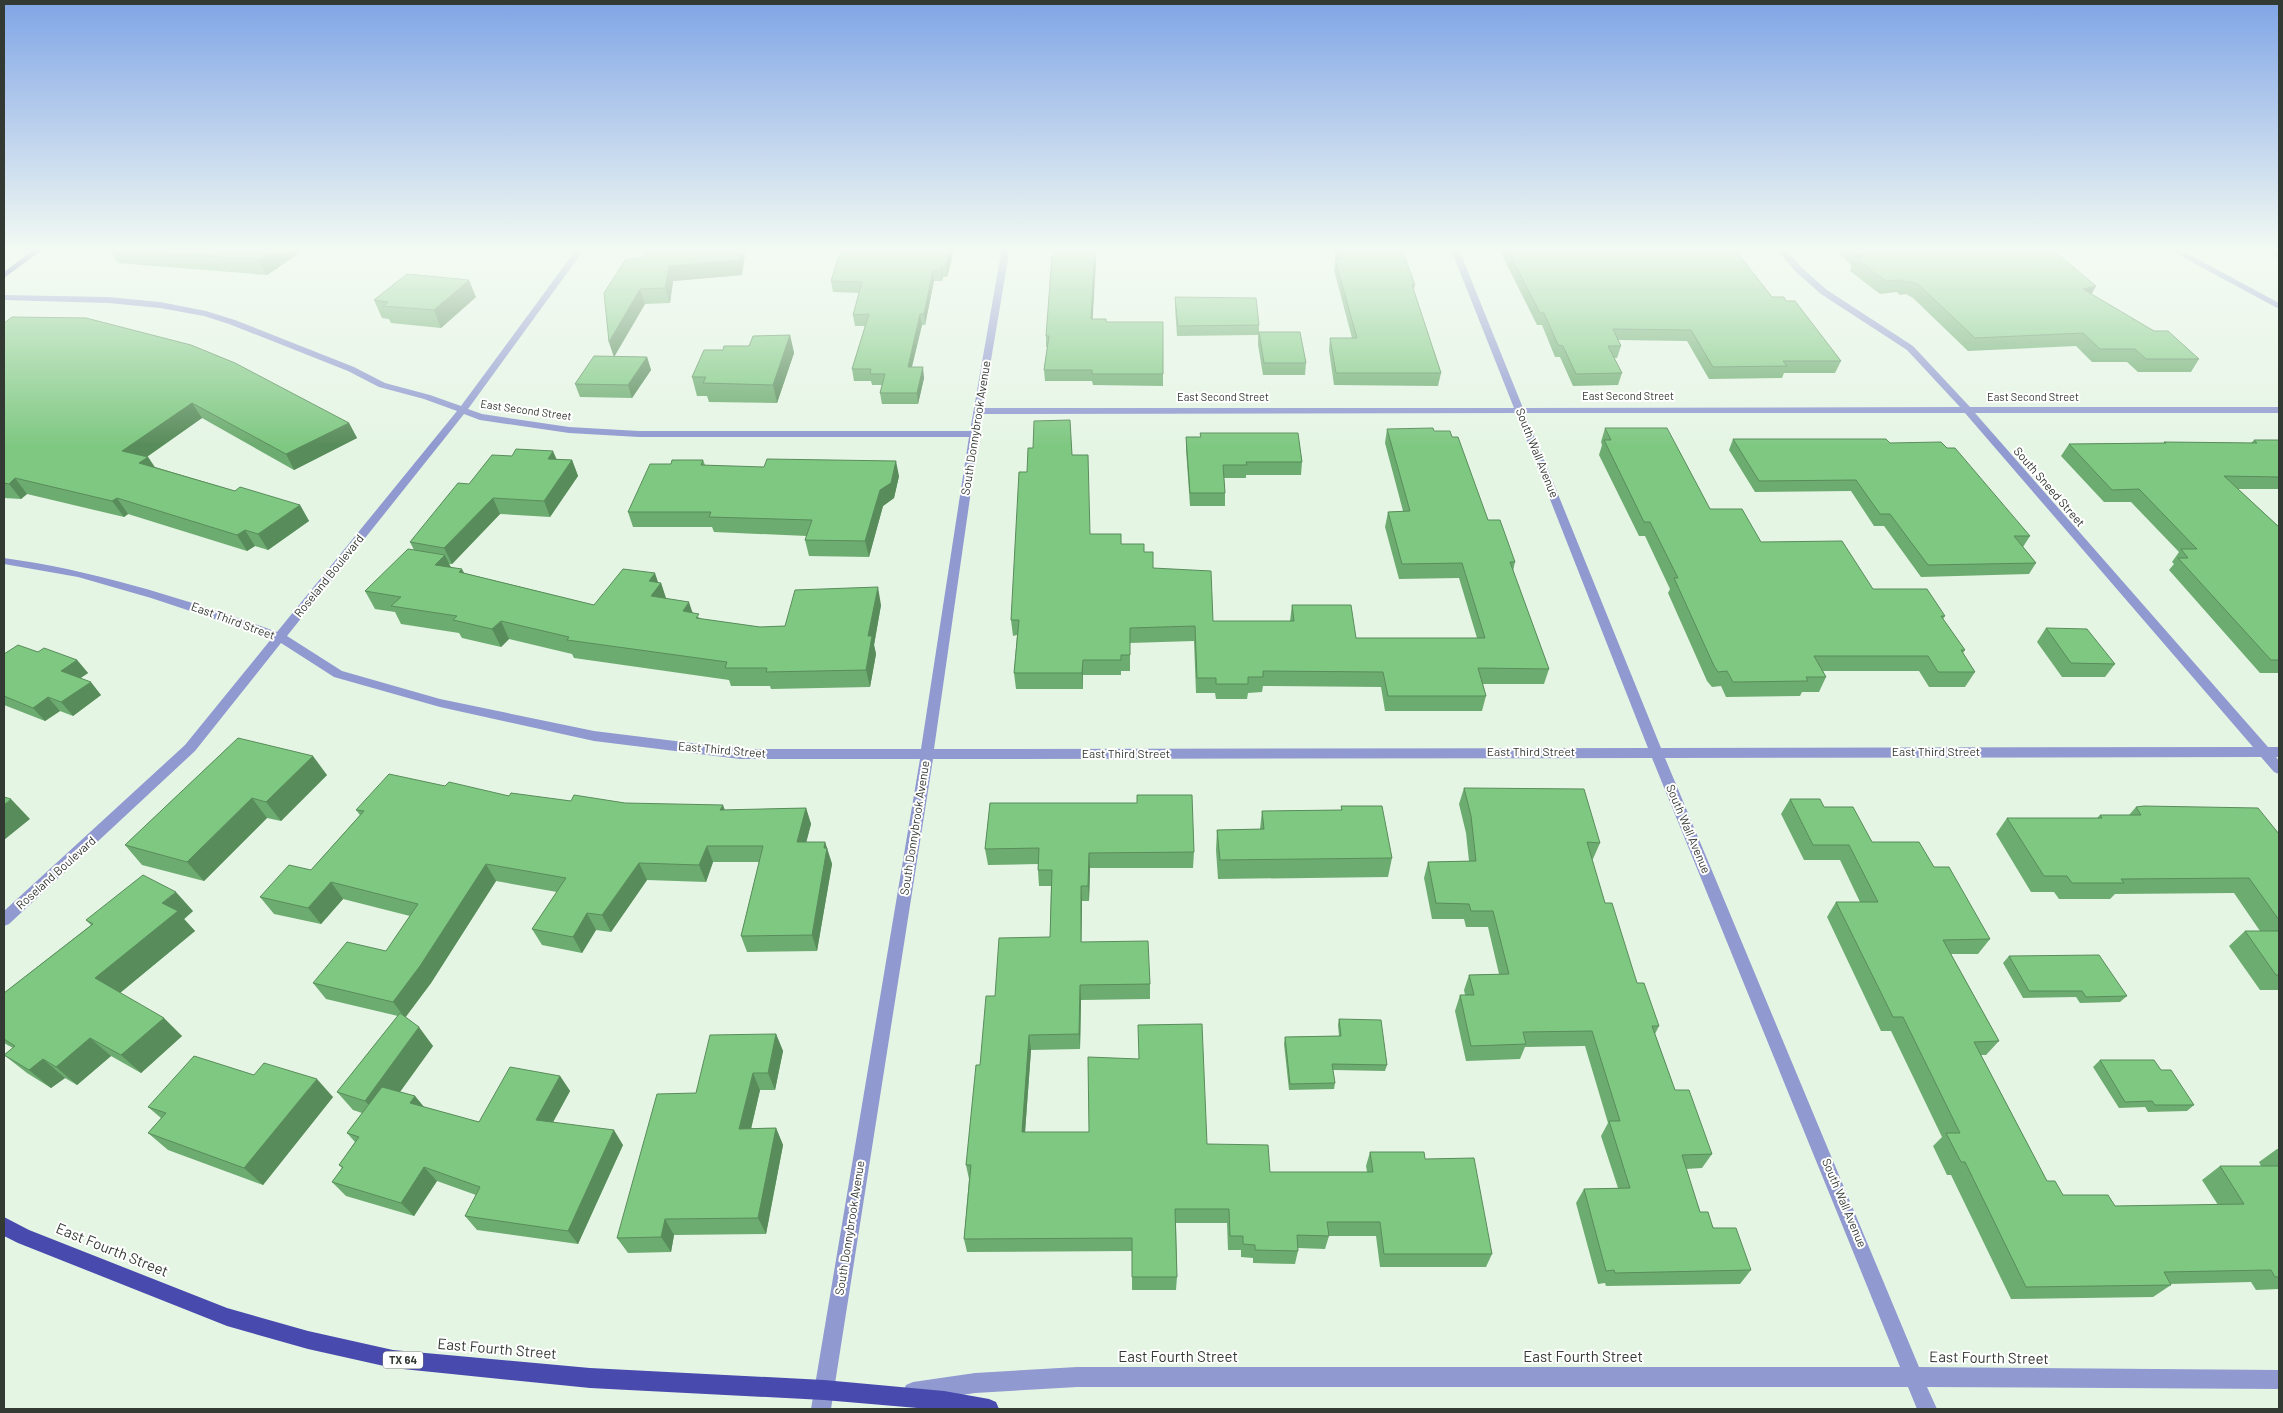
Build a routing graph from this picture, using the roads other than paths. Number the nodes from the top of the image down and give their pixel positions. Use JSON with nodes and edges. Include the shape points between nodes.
{"nodes":[{"id":1,"x":201,"y":313,"type":"edge"},
{"id":2,"x":534,"y":313,"type":"edge"},
{"id":3,"x":995,"y":313,"type":"edge"},
{"id":4,"x":1480,"y":313,"type":"edge"},
{"id":5,"x":1856,"y":313,"type":"edge"},
{"id":6,"x":1519,"y":409,"type":"junction"},
{"id":7,"x":1965,"y":409,"type":"junction"},
{"id":8,"x":978,"y":410,"type":"junction"},
{"id":9,"x":2279,"y":410,"type":"edge"},
{"id":10,"x":462,"y":411,"type":"junction"},
{"id":11,"x":975,"y":434,"type":"junction"},
{"id":12,"x":4,"y":561,"type":"edge"},
{"id":13,"x":280,"y":637,"type":"junction"},
{"id":14,"x":1656,"y":752,"type":"junction"},
{"id":15,"x":2264,"y":752,"type":"junction"},
{"id":16,"x":2279,"y":752,"type":"edge"},
{"id":17,"x":927,"y":754,"type":"junction"},
{"id":18,"x":2279,"y":769,"type":"edge"},
{"id":19,"x":4,"y":920,"type":"edge"},
{"id":20,"x":4,"y":1226,"type":"edge"},
{"id":21,"x":1916,"y":1377,"type":"junction"},
{"id":22,"x":2279,"y":1380,"type":"edge"},
{"id":23,"x":889,"y":1396,"type":"junction"},
{"id":24,"x":822,"y":1400,"type":"edge"},
{"id":25,"x":989,"y":1409,"type":"edge"},
{"id":26,"x":1927,"y":1409,"type":"edge"}],
"edges":[{"from":1,"to":10,"type":"street","name":"East Second Street","via":[[351,369],[382,385],[428,397]]},
{"from":2,"to":10,"type":"street","name":"Roseland Boulevard"},
{"from":3,"to":8,"type":"street","name":"South Donnybrook Avenue"},
{"from":4,"to":6,"type":"street","name":"South Wall Avenue"},
{"from":5,"to":7,"type":"street","name":"South Sneed Street","via":[[1910,348],[1957,396]]},
{"from":6,"to":7,"type":"street","name":"East Second Street"},
{"from":6,"to":8,"type":"street","name":"East Second Street"},
{"from":6,"to":14,"type":"street","name":"South Wall Avenue"},
{"from":7,"to":9,"type":"street","name":"East Second Street"},
{"from":7,"to":15,"type":"street","name":"South Sneed Street"},
{"from":8,"to":11,"type":"street","name":"South Donnybrook Avenue"},
{"from":10,"to":11,"type":"street","name":"East Second Street","via":[[528,424],[639,434]]},
{"from":10,"to":13,"type":"street","name":"Roseland Boulevard"},
{"from":11,"to":17,"type":"street","name":"South Donnybrook Avenue"},
{"from":12,"to":13,"type":"street","name":"East Third Street","via":[[78,574],[155,594]]},
{"from":13,"to":17,"type":"street","name":"East Third Street","via":[[338,674],[440,703],[594,736],[740,754]]},
{"from":13,"to":19,"type":"street","name":"Roseland Boulevard","via":[[190,748]]},
{"from":14,"to":15,"type":"street","name":"East Third Street"},
{"from":14,"to":17,"type":"street","name":"East Third Street"},
{"from":14,"to":21,"type":"street","name":"South Wall Avenue"},
{"from":15,"to":16,"type":"street","name":"East Third Street"},
{"from":15,"to":18,"type":"street","name":"South Sneed Street"},
{"from":17,"to":24,"type":"street","name":"South Donnybrook Avenue"},
{"from":20,"to":24,"type":"main road","name":"East Fourth Street","number":"TX 64","via":[[227,1317],[393,1359]]},
{"from":21,"to":22,"type":"street","name":"East Fourth Street"},
{"from":21,"to":23,"type":"street","name":"East Fourth Street","via":[[1077,1377],[975,1383]]},
{"from":21,"to":26,"type":"street","name":"South Wall Avenue"},
{"from":23,"to":24,"type":"main road","name":"East Fourth Street","number":"TX 64"},
{"from":23,"to":25,"type":"main road","name":"East Fourth Street","number":"TX 64"}]}
